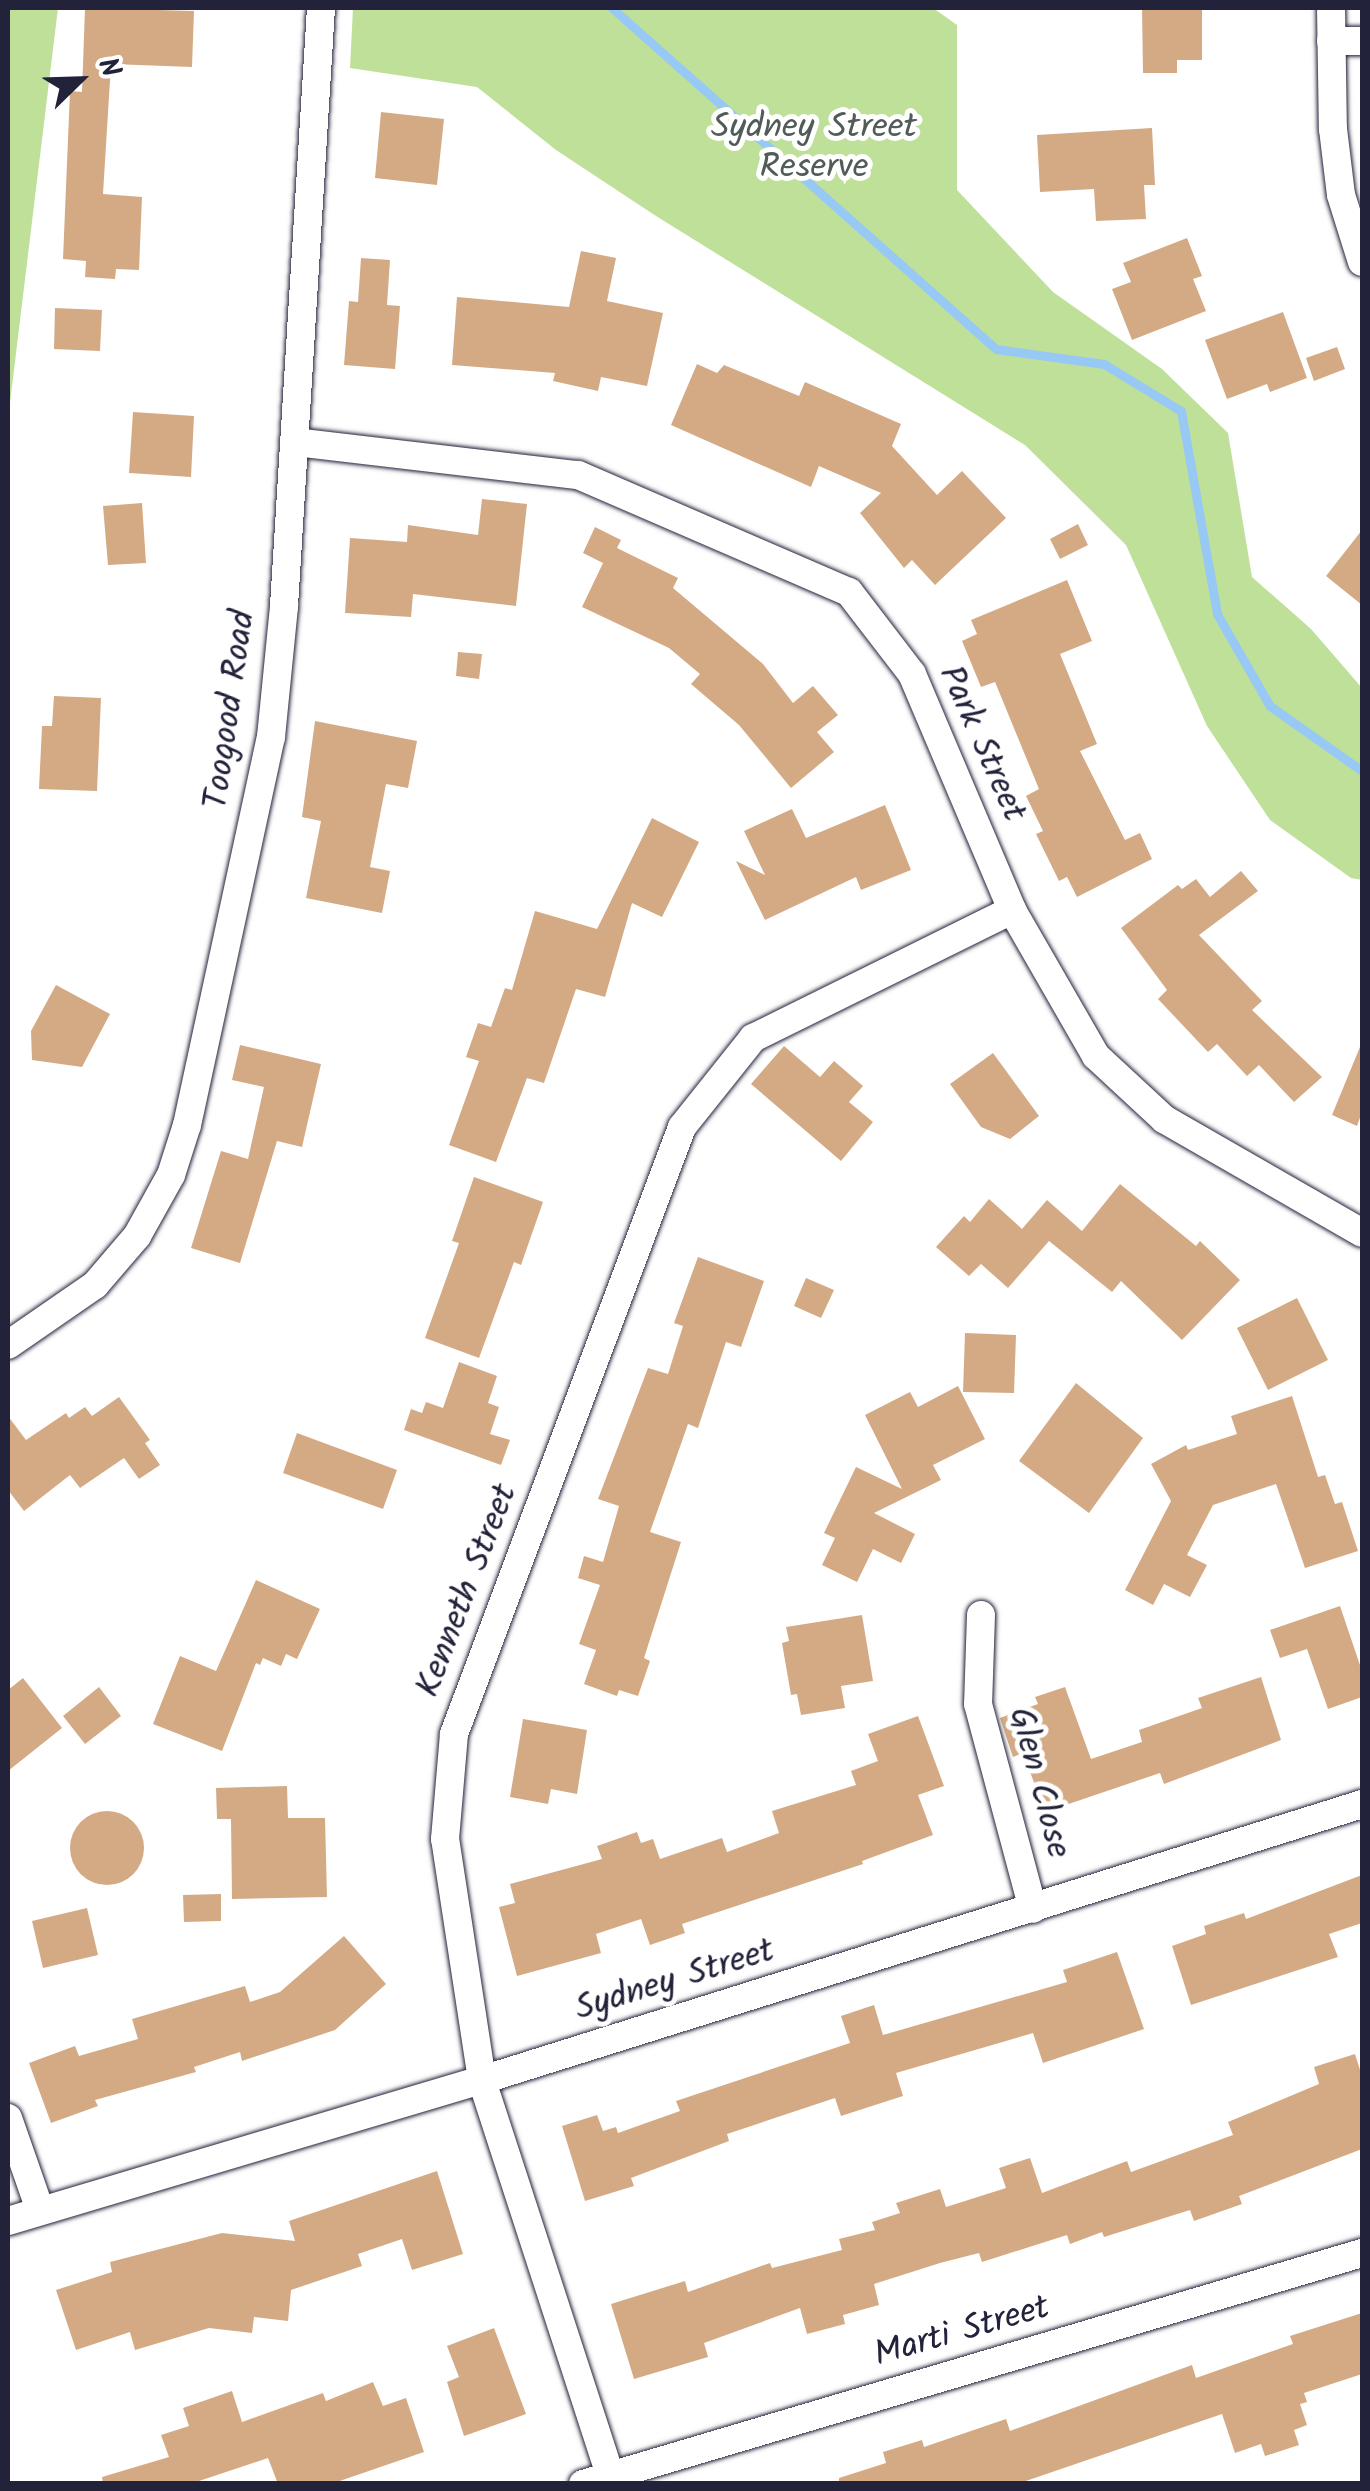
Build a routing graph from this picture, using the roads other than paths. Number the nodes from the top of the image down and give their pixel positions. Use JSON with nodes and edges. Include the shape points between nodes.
{"nodes":[{"id":1,"x":321,"y":8,"type":"edge"},
{"id":2,"x":1331,"y":8,"type":"edge"},
{"id":3,"x":1331,"y":41,"type":"junction"},
{"id":4,"x":1362,"y":41,"type":"edge"},
{"id":5,"x":1362,"y":262,"type":"edge"},
{"id":6,"x":295,"y":442,"type":"junction"},
{"id":7,"x":1012,"y":910,"type":"junction"},
{"id":8,"x":1362,"y":1233,"type":"edge"},
{"id":9,"x":8,"y":1345,"type":"edge"},
{"id":10,"x":980,"y":1615,"type":"dead end"},
{"id":11,"x":1362,"y":1804,"type":"edge"},
{"id":12,"x":1033,"y":1909,"type":"junction"},
{"id":13,"x":482,"y":2080,"type":"junction"},
{"id":14,"x":8,"y":2118,"type":"edge"},
{"id":15,"x":40,"y":2210,"type":"junction"},
{"id":16,"x":8,"y":2221,"type":"edge"},
{"id":17,"x":1362,"y":2252,"type":"edge"},
{"id":18,"x":612,"y":2479,"type":"edge"},
{"id":19,"x":583,"y":2484,"type":"edge"}],
"edges":[{"from":1,"to":6,"type":"street","name":"Toogood Road"},
{"from":2,"to":3,"type":"street"},
{"from":3,"to":4,"type":"street"},
{"from":3,"to":5,"type":"street","via":[[1342,194]]},
{"from":6,"to":7,"type":"street","name":"Park Street","via":[[578,475],[849,592],[912,674]]},
{"from":6,"to":9,"type":"street","name":"Toogood Road","via":[[271,736],[187,1125],[171,1175],[137,1236],[96,1285]]},
{"from":7,"to":8,"type":"street","name":"Park Street","via":[[1096,1056],[1164,1119]]},
{"from":7,"to":13,"type":"street","name":"Kenneth Street","via":[[753,1038],[682,1128],[454,1734],[445,1839]]},
{"from":10,"to":12,"type":"street","name":"Glen Close","via":[[978,1704]]},
{"from":11,"to":12,"type":"street","name":"Sydney Street"},
{"from":12,"to":13,"type":"street","name":"Sydney Street"},
{"from":13,"to":15,"type":"street","name":"Sydney Street"},
{"from":13,"to":18,"type":"street","name":"Kenneth Street"},
{"from":14,"to":15,"type":"street"},
{"from":15,"to":16,"type":"street","name":"Sydney Street"},
{"from":17,"to":18,"type":"street","name":"Marti Street"},
{"from":18,"to":19,"type":"street","name":"Marti Street"}]}
